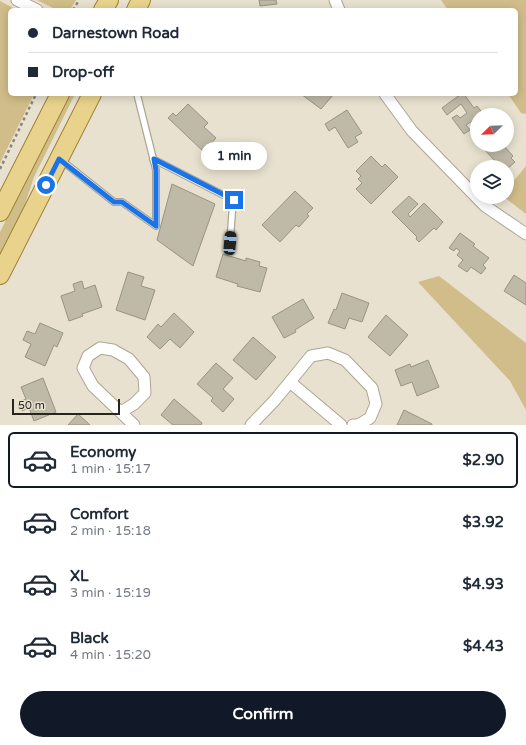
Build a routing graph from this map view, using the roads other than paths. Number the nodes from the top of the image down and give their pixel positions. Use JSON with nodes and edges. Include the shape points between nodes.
{"nodes":[{"id":1,"x":18,"y":0,"type":"edge"},
{"id":2,"x":33,"y":8,"type":"edge"},
{"id":3,"x":59,"y":96,"type":"edge"},
{"id":4,"x":91,"y":96,"type":"edge"},
{"id":5,"x":138,"y":96,"type":"edge"},
{"id":6,"x":386,"y":96,"type":"edge"},
{"id":7,"x":59,"y":159,"type":"junction"},
{"id":8,"x":154,"y":159,"type":"junction"},
{"id":9,"x":0,"y":212,"type":"edge"},
{"id":10,"x":526,"y":234,"type":"edge"},
{"id":11,"x":230,"y":243,"type":"dead end"},
{"id":12,"x":0,"y":275,"type":"edge"},
{"id":13,"x":290,"y":382,"type":"junction"},
{"id":14,"x":121,"y":412,"type":"junction"},
{"id":15,"x":134,"y":425,"type":"edge"},
{"id":16,"x":251,"y":425,"type":"edge"},
{"id":17,"x":341,"y":425,"type":"edge"},
{"id":18,"x":353,"y":425,"type":"edge"}],
"edges":[{"from":1,"to":2,"type":"street"},
{"from":3,"to":9,"type":"main road"},
{"from":4,"to":7,"type":"main road"},
{"from":5,"to":8,"type":"lane"},
{"from":6,"to":10,"type":"street","via":[[412,131],[485,206]]},
{"from":7,"to":8,"type":"lane","via":[[114,202],[122,202],[156,226]]},
{"from":7,"to":12,"type":"main road"},
{"from":8,"to":11,"type":"lane","via":[[234,200]]},
{"from":13,"to":16,"type":"street"},
{"from":13,"to":17,"type":"street"},
{"from":13,"to":18,"type":"street","via":[[311,356],[328,353],[345,360],[372,388],[376,404],[370,418]]},
{"from":14,"to":14,"type":"street","via":[[93,386],[83,368],[88,356],[100,348],[113,350],[129,359],[144,377],[145,393]]},
{"from":14,"to":15,"type":"street"}]}
